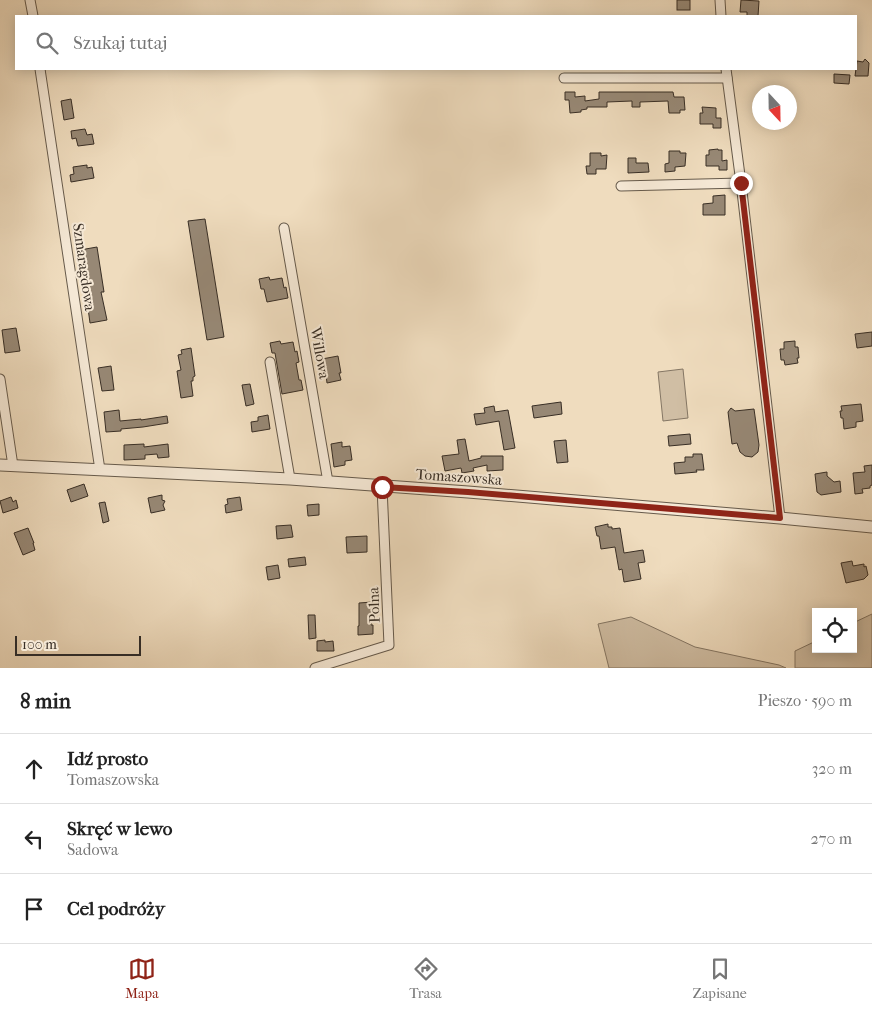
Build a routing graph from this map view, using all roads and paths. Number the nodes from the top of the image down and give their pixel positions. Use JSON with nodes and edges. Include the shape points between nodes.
{"nodes":[{"id":1,"x":30,"y":0,"type":"edge"},
{"id":2,"x":720,"y":0,"type":"edge"},
{"id":3,"x":33,"y":15,"type":"edge"},
{"id":4,"x":721,"y":15,"type":"edge"},
{"id":5,"x":40,"y":70,"type":"edge"},
{"id":6,"x":727,"y":73,"type":"edge"},
{"id":7,"x":564,"y":78,"type":"dead end"},
{"id":8,"x":741,"y":183,"type":"junction"},
{"id":9,"x":621,"y":186,"type":"dead end"},
{"id":10,"x":284,"y":228,"type":"dead end"},
{"id":11,"x":270,"y":362,"type":"dead end"},
{"id":12,"x":0,"y":379,"type":"edge"},
{"id":13,"x":0,"y":465,"type":"edge"},
{"id":14,"x":13,"y":466,"type":"junction"},
{"id":15,"x":100,"y":470,"type":"junction"},
{"id":16,"x":290,"y":479,"type":"junction"},
{"id":17,"x":328,"y":482,"type":"junction"},
{"id":18,"x":382,"y":487,"type":"junction"},
{"id":19,"x":780,"y":518,"type":"junction"},
{"id":20,"x":872,"y":527,"type":"edge"},
{"id":21,"x":315,"y":668,"type":"edge"}],
"edges":[{"from":1,"to":3,"type":"street"},
{"from":2,"to":4,"type":"street"},
{"from":5,"to":15,"type":"street","name":"Szmaragdowa"},
{"from":6,"to":7,"type":"street"},
{"from":6,"to":8,"type":"street"},
{"from":8,"to":9,"type":"street"},
{"from":8,"to":19,"type":"street"},
{"from":10,"to":17,"type":"street","name":"Willowa"},
{"from":11,"to":16,"type":"street"},
{"from":12,"to":14,"type":"street"},
{"from":13,"to":14,"type":"street","name":"Tomaszowska"},
{"from":14,"to":15,"type":"street","name":"Tomaszowska"},
{"from":15,"to":16,"type":"street","name":"Tomaszowska"},
{"from":16,"to":17,"type":"street","name":"Tomaszowska"},
{"from":17,"to":18,"type":"street","name":"Tomaszowska"},
{"from":18,"to":19,"type":"street","name":"Tomaszowska"},
{"from":18,"to":21,"type":"street","name":"Polna","via":[[389,645]]},
{"from":19,"to":20,"type":"street","name":"Tomaszowska"}]}
